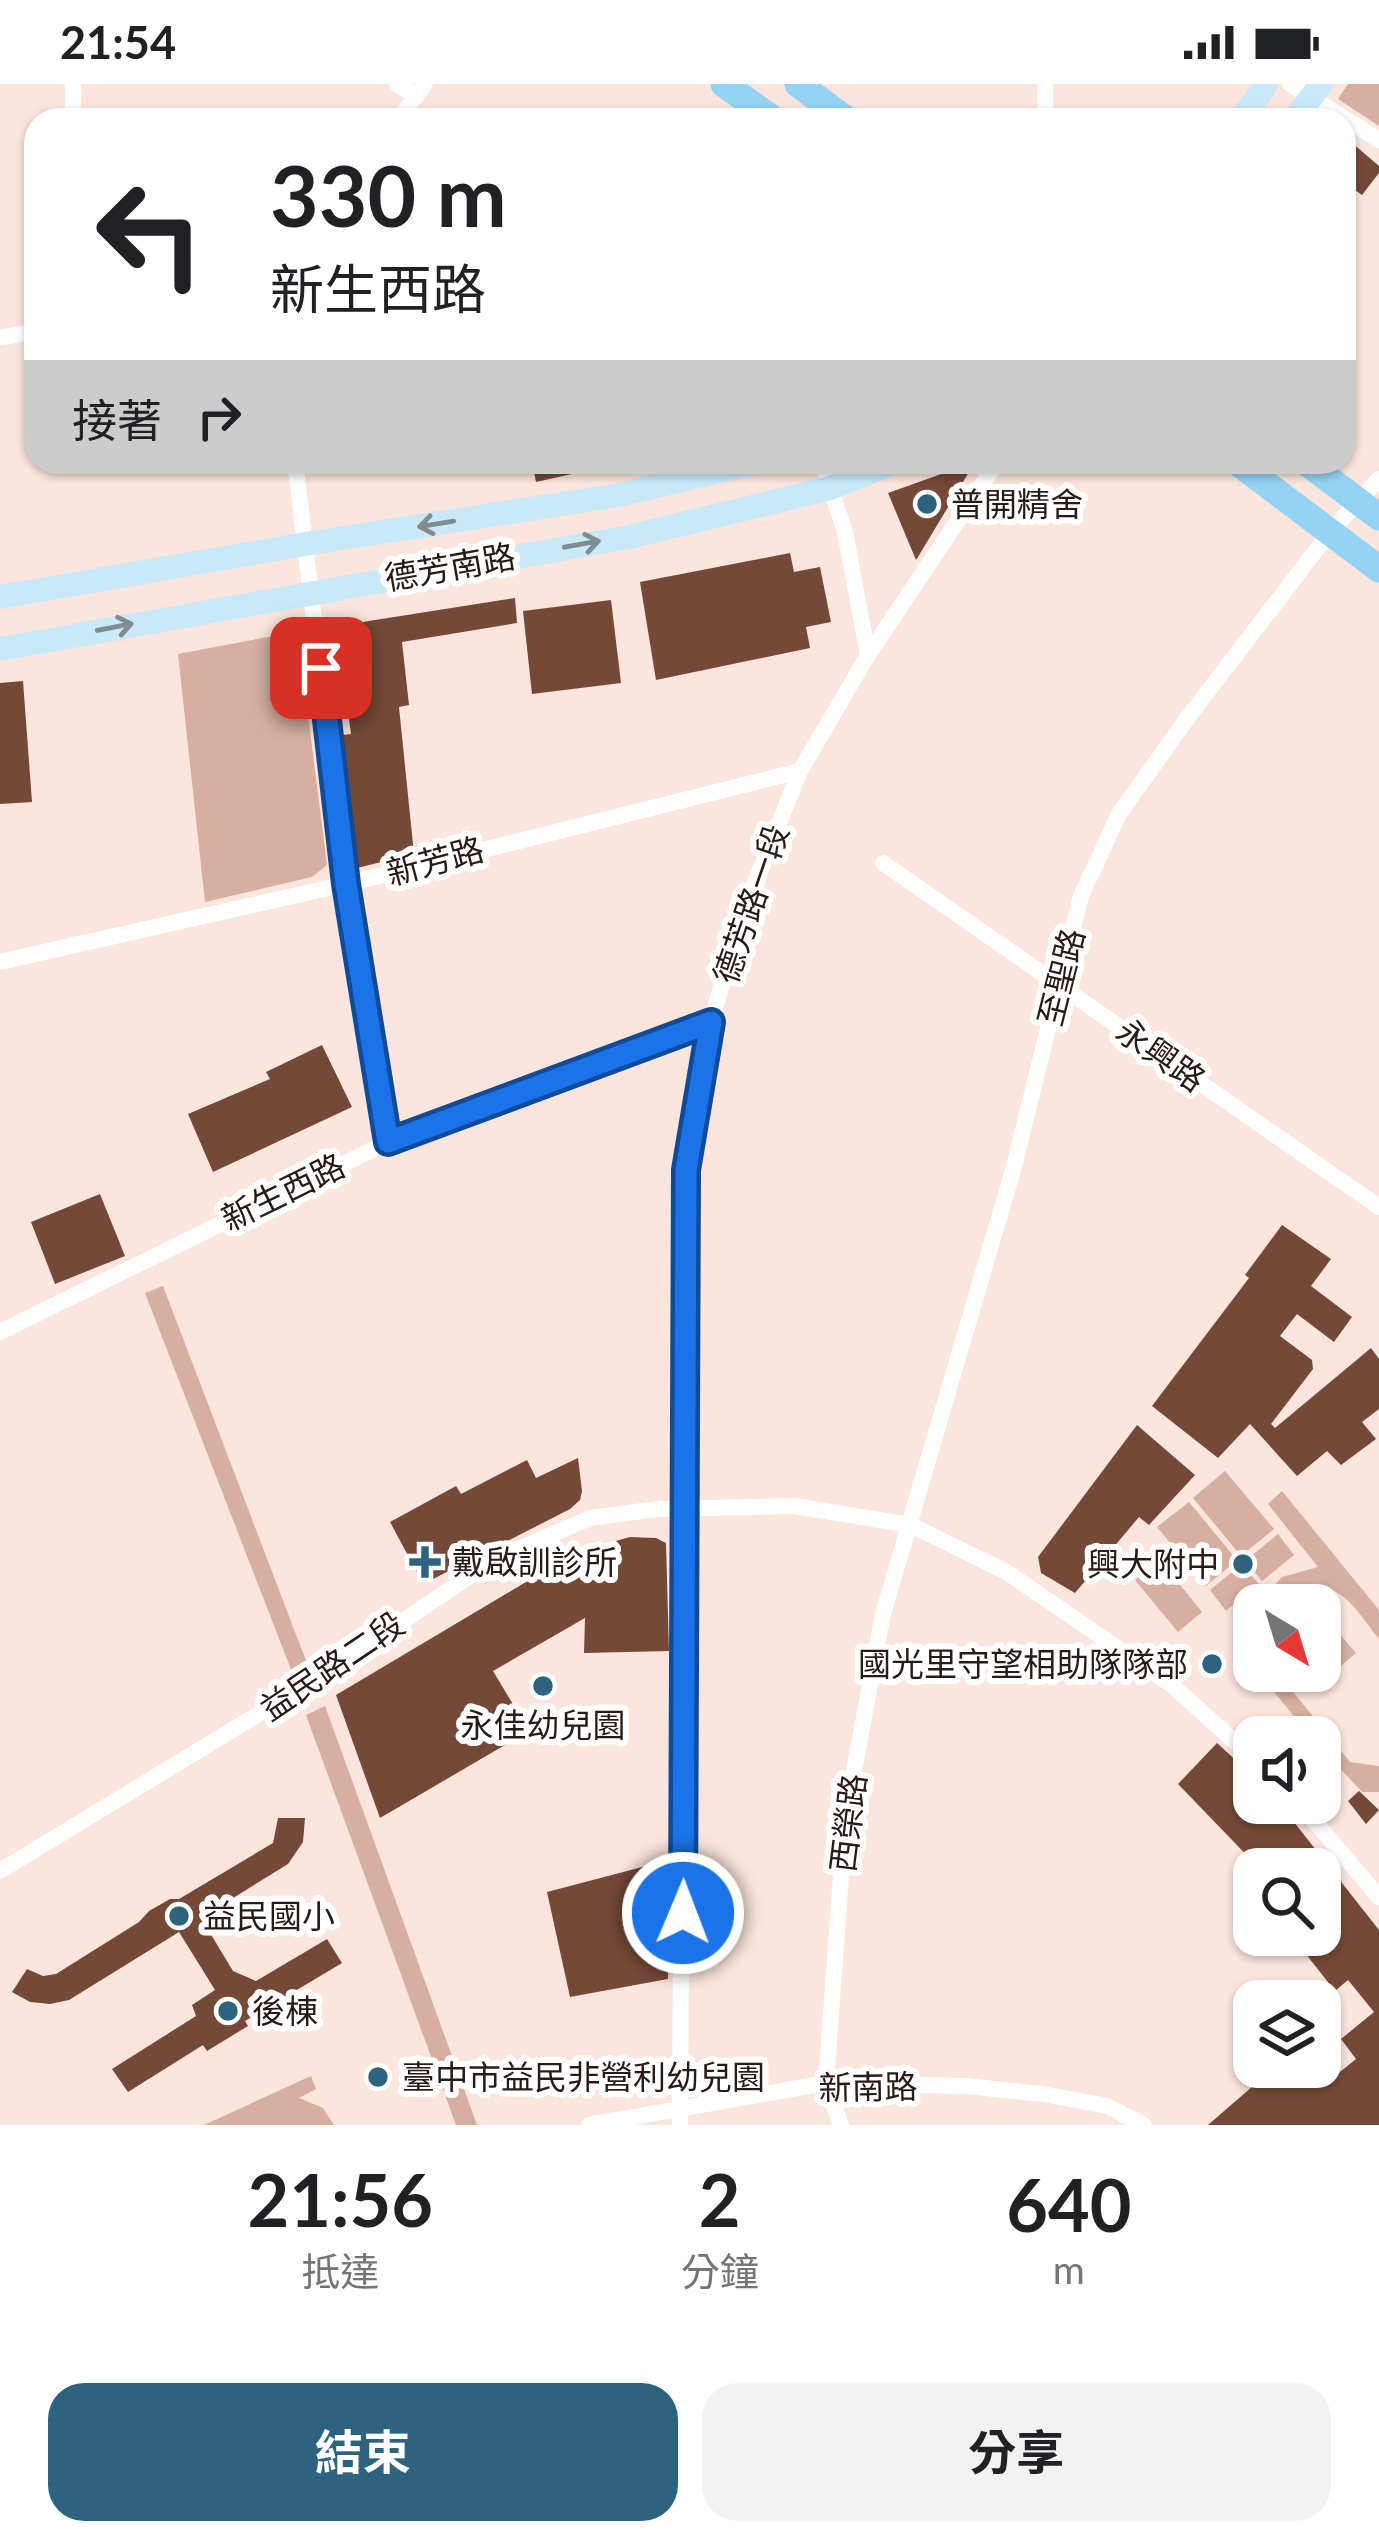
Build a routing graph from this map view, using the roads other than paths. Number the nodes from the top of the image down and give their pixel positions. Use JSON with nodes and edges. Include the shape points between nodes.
{"nodes":[{"id":1,"x":397,"y":84,"type":"edge"},
{"id":2,"x":724,"y":84,"type":"edge"},
{"id":3,"x":798,"y":84,"type":"edge"},
{"id":4,"x":1290,"y":84,"type":"edge"},
{"id":5,"x":420,"y":90,"type":"edge"},
{"id":6,"x":1317,"y":91,"type":"edge"},
{"id":7,"x":757,"y":108,"type":"edge"},
{"id":8,"x":831,"y":108,"type":"edge"},
{"id":9,"x":296,"y":474,"type":"edge"},
{"id":10,"x":707,"y":474,"type":"edge"},
{"id":11,"x":826,"y":474,"type":"edge"},
{"id":12,"x":865,"y":474,"type":"edge"},
{"id":13,"x":990,"y":474,"type":"edge"},
{"id":14,"x":1253,"y":474,"type":"edge"},
{"id":15,"x":1322,"y":474,"type":"edge"},
{"id":16,"x":1379,"y":479,"type":"edge"},
{"id":17,"x":830,"y":488,"type":"junction"},
{"id":18,"x":1369,"y":509,"type":"edge"},
{"id":19,"x":1330,"y":532,"type":"junction"},
{"id":20,"x":304,"y":544,"type":"junction"},
{"id":21,"x":1379,"y":569,"type":"edge"},
{"id":22,"x":310,"y":590,"type":"junction"},
{"id":23,"x":0,"y":597,"type":"edge"},
{"id":24,"x":0,"y":649,"type":"edge"},
{"id":25,"x":868,"y":655,"type":"junction"},
{"id":26,"x":800,"y":771,"type":"junction"},
{"id":27,"x":883,"y":863,"type":"dead end"},
{"id":28,"x":346,"y":884,"type":"junction"},
{"id":29,"x":0,"y":962,"type":"edge"},
{"id":30,"x":1059,"y":984,"type":"junction"},
{"id":31,"x":711,"y":1022,"type":"junction"},
{"id":32,"x":388,"y":1142,"type":"junction"},
{"id":33,"x":1379,"y":1207,"type":"edge"},
{"id":34,"x":0,"y":1332,"type":"edge"},
{"id":35,"x":687,"y":1508,"type":"junction"},
{"id":36,"x":911,"y":1525,"type":"junction"},
{"id":37,"x":1233,"y":1740,"type":"edge"},
{"id":38,"x":1317,"y":1824,"type":"edge"},
{"id":39,"x":0,"y":1870,"type":"edge"},
{"id":40,"x":1379,"y":1897,"type":"edge"},
{"id":41,"x":826,"y":2083,"type":"junction"},
{"id":42,"x":680,"y":2117,"type":"edge"},
{"id":43,"x":589,"y":2125,"type":"edge"},
{"id":44,"x":841,"y":2125,"type":"edge"},
{"id":45,"x":1144,"y":2125,"type":"edge"}],
"edges":[{"from":1,"to":5,"type":"street"},
{"from":2,"to":7,"type":"main road"},
{"from":3,"to":8,"type":"main road"},
{"from":4,"to":6,"type":"street"},
{"from":9,"to":20,"type":"street"},
{"from":10,"to":20,"type":"street","name":"德芳南路","one_way":true},
{"from":11,"to":17,"type":"street"},
{"from":12,"to":17,"type":"street","name":"德芳南路"},
{"from":13,"to":25,"type":"street","name":"德芳路一段"},
{"from":14,"to":19,"type":"main road"},
{"from":15,"to":18,"type":"main road"},
{"from":16,"to":18,"type":"street","name":"至聖路"},
{"from":22,"to":17,"type":"street","name":"德芳南路","one_way":true,"via":[[628,536]]},
{"from":17,"to":25,"type":"street"},
{"from":18,"to":19,"type":"street","name":"至聖路"},
{"from":19,"to":21,"type":"main road"},
{"from":19,"to":30,"type":"street","name":"至聖路","via":[[1119,814],[1081,896]]},
{"from":20,"to":22,"type":"street"},
{"from":20,"to":23,"type":"street","name":"德芳南路"},
{"from":24,"to":22,"type":"street","name":"德芳南路","one_way":true},
{"from":22,"to":28,"type":"street"},
{"from":25,"to":26,"type":"street","name":"德芳路一段"},
{"from":26,"to":28,"type":"street","name":"新芳路"},
{"from":26,"to":31,"type":"street","name":"德芳路一段","via":[[743,912]]},
{"from":27,"to":30,"type":"street","name":"永興路"},
{"from":28,"to":29,"type":"street","name":"新芳路"},
{"from":28,"to":32,"type":"street"},
{"from":30,"to":33,"type":"street","name":"永興路"},
{"from":30,"to":36,"type":"street","name":"至聖路"},
{"from":31,"to":32,"type":"street","name":"新生西路"},
{"from":31,"to":35,"type":"street","name":"德芳路一段","via":[[686,1170]]},
{"from":32,"to":34,"type":"street","name":"新生西路"},
{"from":35,"to":36,"type":"street","name":"益民路二段","via":[[794,1506]]},
{"from":35,"to":39,"type":"street","name":"益民路二段","via":[[590,1518],[513,1550],[227,1736]]},
{"from":35,"to":42,"type":"street","name":"德芳路一段"},
{"from":36,"to":37,"type":"street","name":"益民路二段","via":[[1008,1573],[1173,1686]]},
{"from":36,"to":41,"type":"street","name":"西榮路","via":[[883,1614],[845,1820]]},
{"from":38,"to":40,"type":"street"},
{"from":41,"to":42,"type":"street","name":"新南路"},
{"from":41,"to":44,"type":"street","name":"西榮路"},
{"from":41,"to":45,"type":"street","name":"新南路","via":[[1043,2095],[1107,2106]]},
{"from":42,"to":43,"type":"street","name":"新南路"}]}
